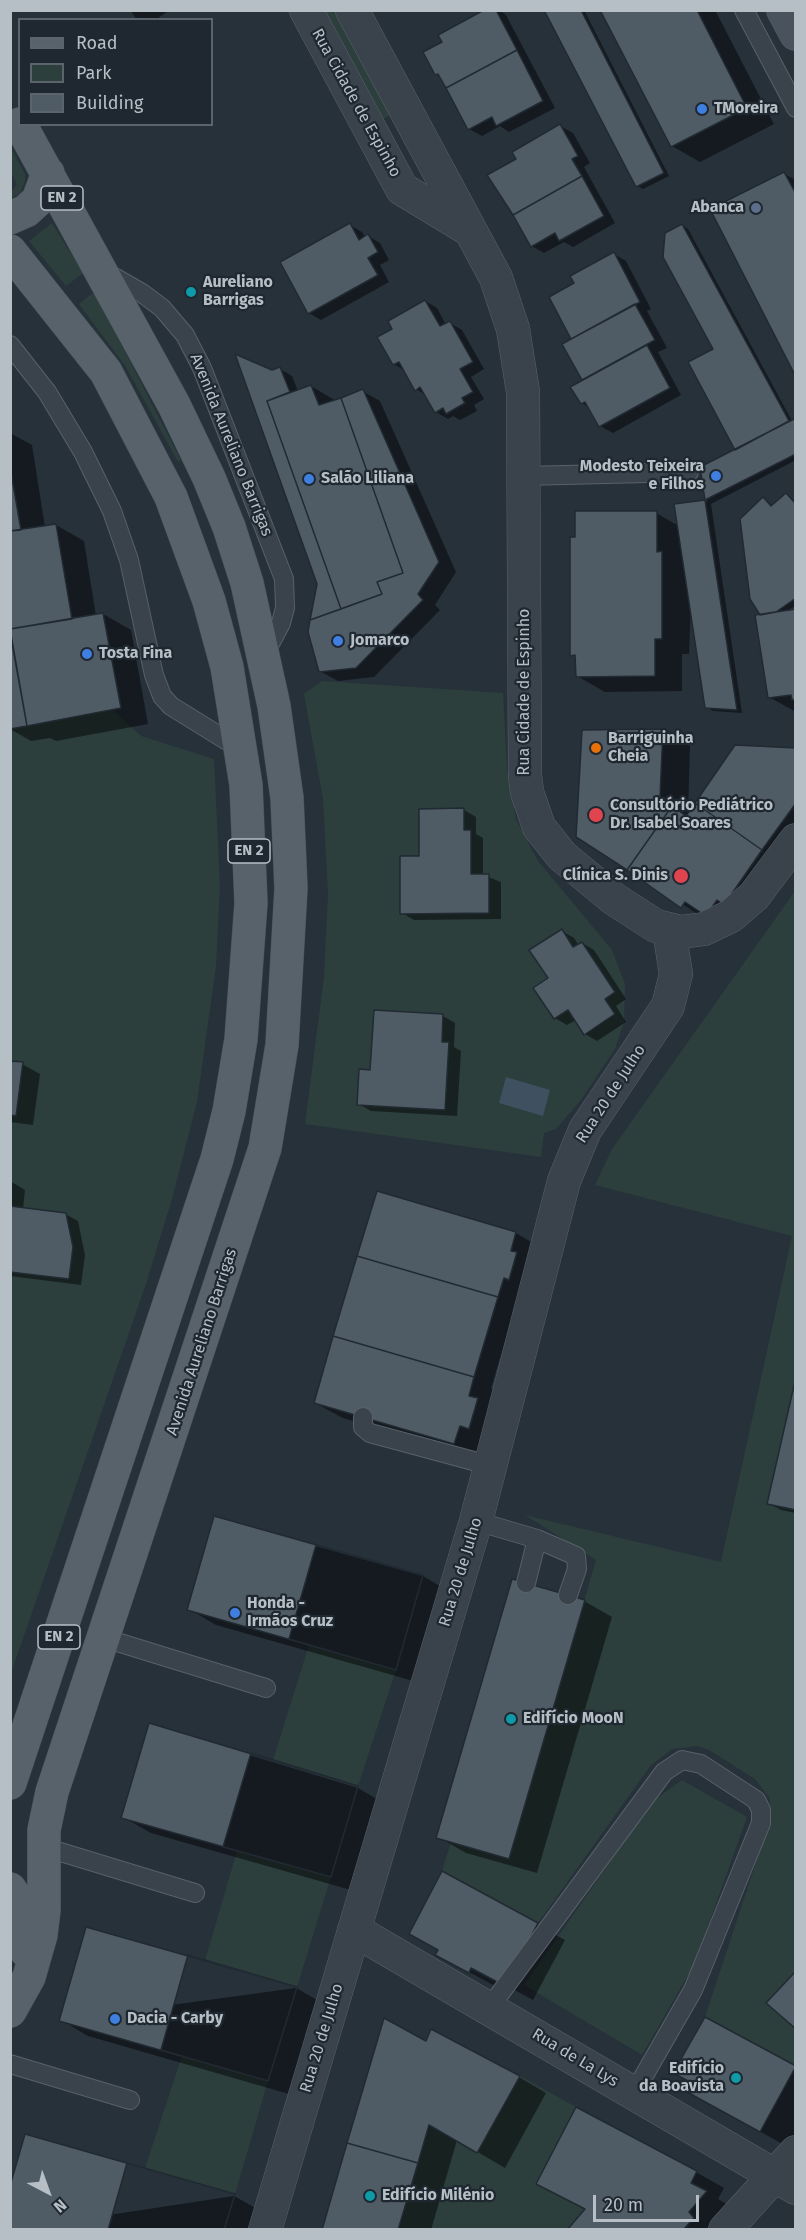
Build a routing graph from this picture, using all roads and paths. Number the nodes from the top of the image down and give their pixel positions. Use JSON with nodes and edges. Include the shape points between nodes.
{"nodes":[{"id":1,"x":306,"y":10,"type":"edge"},
{"id":2,"x":352,"y":10,"type":"edge"},
{"id":3,"x":744,"y":10,"type":"edge"},
{"id":4,"x":783,"y":10,"type":"edge"},
{"id":5,"x":795,"y":34,"type":"edge"},
{"id":6,"x":10,"y":107,"type":"edge"},
{"id":7,"x":795,"y":108,"type":"edge"},
{"id":8,"x":18,"y":121,"type":"edge"},
{"id":9,"x":21,"y":126,"type":"edge"},
{"id":10,"x":48,"y":173,"type":"junction"},
{"id":11,"x":10,"y":218,"type":"edge"},
{"id":12,"x":470,"y":230,"type":"junction"},
{"id":13,"x":10,"y":251,"type":"edge"},
{"id":14,"x":103,"y":271,"type":"junction"},
{"id":15,"x":10,"y":345,"type":"edge"},
{"id":16,"x":689,"y":472,"type":"dead end"},
{"id":17,"x":523,"y":476,"type":"junction"},
{"id":18,"x":264,"y":655,"type":"junction"},
{"id":19,"x":242,"y":750,"type":"junction"},
{"id":20,"x":795,"y":840,"type":"edge"},
{"id":21,"x":669,"y":930,"type":"junction"},
{"id":22,"x":363,"y":1418,"type":"dead end"},
{"id":23,"x":492,"y":1466,"type":"junction"},
{"id":24,"x":476,"y":1521,"type":"junction"},
{"id":25,"x":537,"y":1539,"type":"junction"},
{"id":26,"x":526,"y":1583,"type":"dead end"},
{"id":27,"x":568,"y":1595,"type":"dead end"},
{"id":28,"x":104,"y":1638,"type":"junction"},
{"id":29,"x":266,"y":1688,"type":"dead end"},
{"id":30,"x":10,"y":1783,"type":"edge"},
{"id":31,"x":44,"y":1847,"type":"junction"},
{"id":32,"x":10,"y":1889,"type":"edge"},
{"id":33,"x":195,"y":1893,"type":"dead end"},
{"id":34,"x":354,"y":1930,"type":"junction"},
{"id":35,"x":29,"y":1977,"type":"junction"},
{"id":36,"x":490,"y":2007,"type":"junction"},
{"id":37,"x":10,"y":2011,"type":"edge"},
{"id":38,"x":10,"y":2064,"type":"edge"},
{"id":39,"x":634,"y":2093,"type":"junction"},
{"id":40,"x":130,"y":2100,"type":"dead end"},
{"id":41,"x":795,"y":2152,"type":"edge"},
{"id":42,"x":785,"y":2182,"type":"edge"},
{"id":43,"x":265,"y":2229,"type":"edge"},
{"id":44,"x":725,"y":2229,"type":"edge"}],
"edges":[{"from":1,"to":12,"type":"street","name":"Rua Cidade de Espinho","via":[[402,189]]},
{"from":2,"to":12,"type":"street","name":"Rua Cidade de Espinho"},
{"from":3,"to":7,"type":"lane"},
{"from":4,"to":5,"type":"main road"},
{"from":6,"to":8,"type":"main road","name":"Avenida Aureliano Barrigas","number":"EN 2"},
{"from":9,"to":10,"type":"main road","name":"Avenida Aureliano Barrigas","number":"EN 2"},
{"from":10,"to":11,"type":"main road","via":[[38,200]]},
{"from":10,"to":14,"type":"main road","name":"Avenida Aureliano Barrigas","number":"EN 2"},
{"from":12,"to":17,"type":"street","name":"Rua Cidade de Espinho","via":[[503,295],[518,348],[523,392]]},
{"from":13,"to":19,"type":"main road","number":"EN 2","via":[[106,372],[164,481],[214,617]]},
{"from":14,"to":18,"type":"main road","name":"Avenida Aureliano Barrigas","number":"EN 2","via":[[186,429],[219,502],[247,583]]},
{"from":14,"to":18,"type":"lane","name":"Avenida Aureliano Barrigas","via":[[162,308],[184,335],[202,368],[284,579],[286,595],[281,623]]},
{"from":15,"to":19,"type":"lane","via":[[47,392],[112,511],[127,551],[162,696],[171,706]]},
{"from":16,"to":17,"type":"lane"},
{"from":17,"to":21,"type":"street","name":"Rua Cidade de Espinho","via":[[527,792],[539,827],[562,856],[645,921]]},
{"from":18,"to":28,"type":"main road","name":"Avenida Aureliano Barrigas","number":"EN 2","via":[[284,778],[291,858],[287,986],[276,1094],[248,1205]]},
{"from":19,"to":30,"type":"main road","number":"EN 2","via":[[250,928],[242,1039],[229,1111],[211,1182]]},
{"from":20,"to":21,"type":"street","name":"Rua Cidade de Espinho","via":[[754,896],[731,916],[704,928]]},
{"from":21,"to":23,"type":"street","name":"Rua 20 de Julho","via":[[676,974],[672,996],[658,1024],[599,1108],[573,1154]]},
{"from":22,"to":23,"type":"lane","via":[[363,1427],[370,1433]]},
{"from":23,"to":24,"type":"street","name":"Rua 20 de Julho"},
{"from":24,"to":25,"type":"lane"},
{"from":24,"to":34,"type":"street","name":"Rua 20 de Julho"},
{"from":25,"to":26,"type":"lane"},
{"from":25,"to":27,"type":"lane","via":[[576,1556],[577,1569]]},
{"from":28,"to":29,"type":"lane"},
{"from":28,"to":31,"type":"main road","name":"Avenida Aureliano Barrigas","number":"EN 2","via":[[52,1792]]},
{"from":31,"to":33,"type":"lane"},
{"from":31,"to":35,"type":"main road","name":"Avenida Aureliano Barrigas","number":"EN 2","via":[[43,1922]]},
{"from":32,"to":35,"type":"main road","via":[[22,1911]]},
{"from":34,"to":36,"type":"street","name":"Rua de La Lys"},
{"from":34,"to":43,"type":"street","name":"Rua 20 de Julho"},
{"from":35,"to":37,"type":"main road","name":"Avenida Aureliano Barrigas","number":"EN 2"},
{"from":36,"to":39,"type":"street","name":"Rua de La Lys"},
{"from":36,"to":39,"type":"lane","via":[[664,1772],[682,1760],[701,1764],[752,1796],[759,1805],[761,1824],[693,1990]]},
{"from":38,"to":40,"type":"lane"},
{"from":39,"to":42,"type":"street","name":"Rua de La Lys"},
{"from":41,"to":42,"type":"street"},
{"from":42,"to":44,"type":"street"}]}
